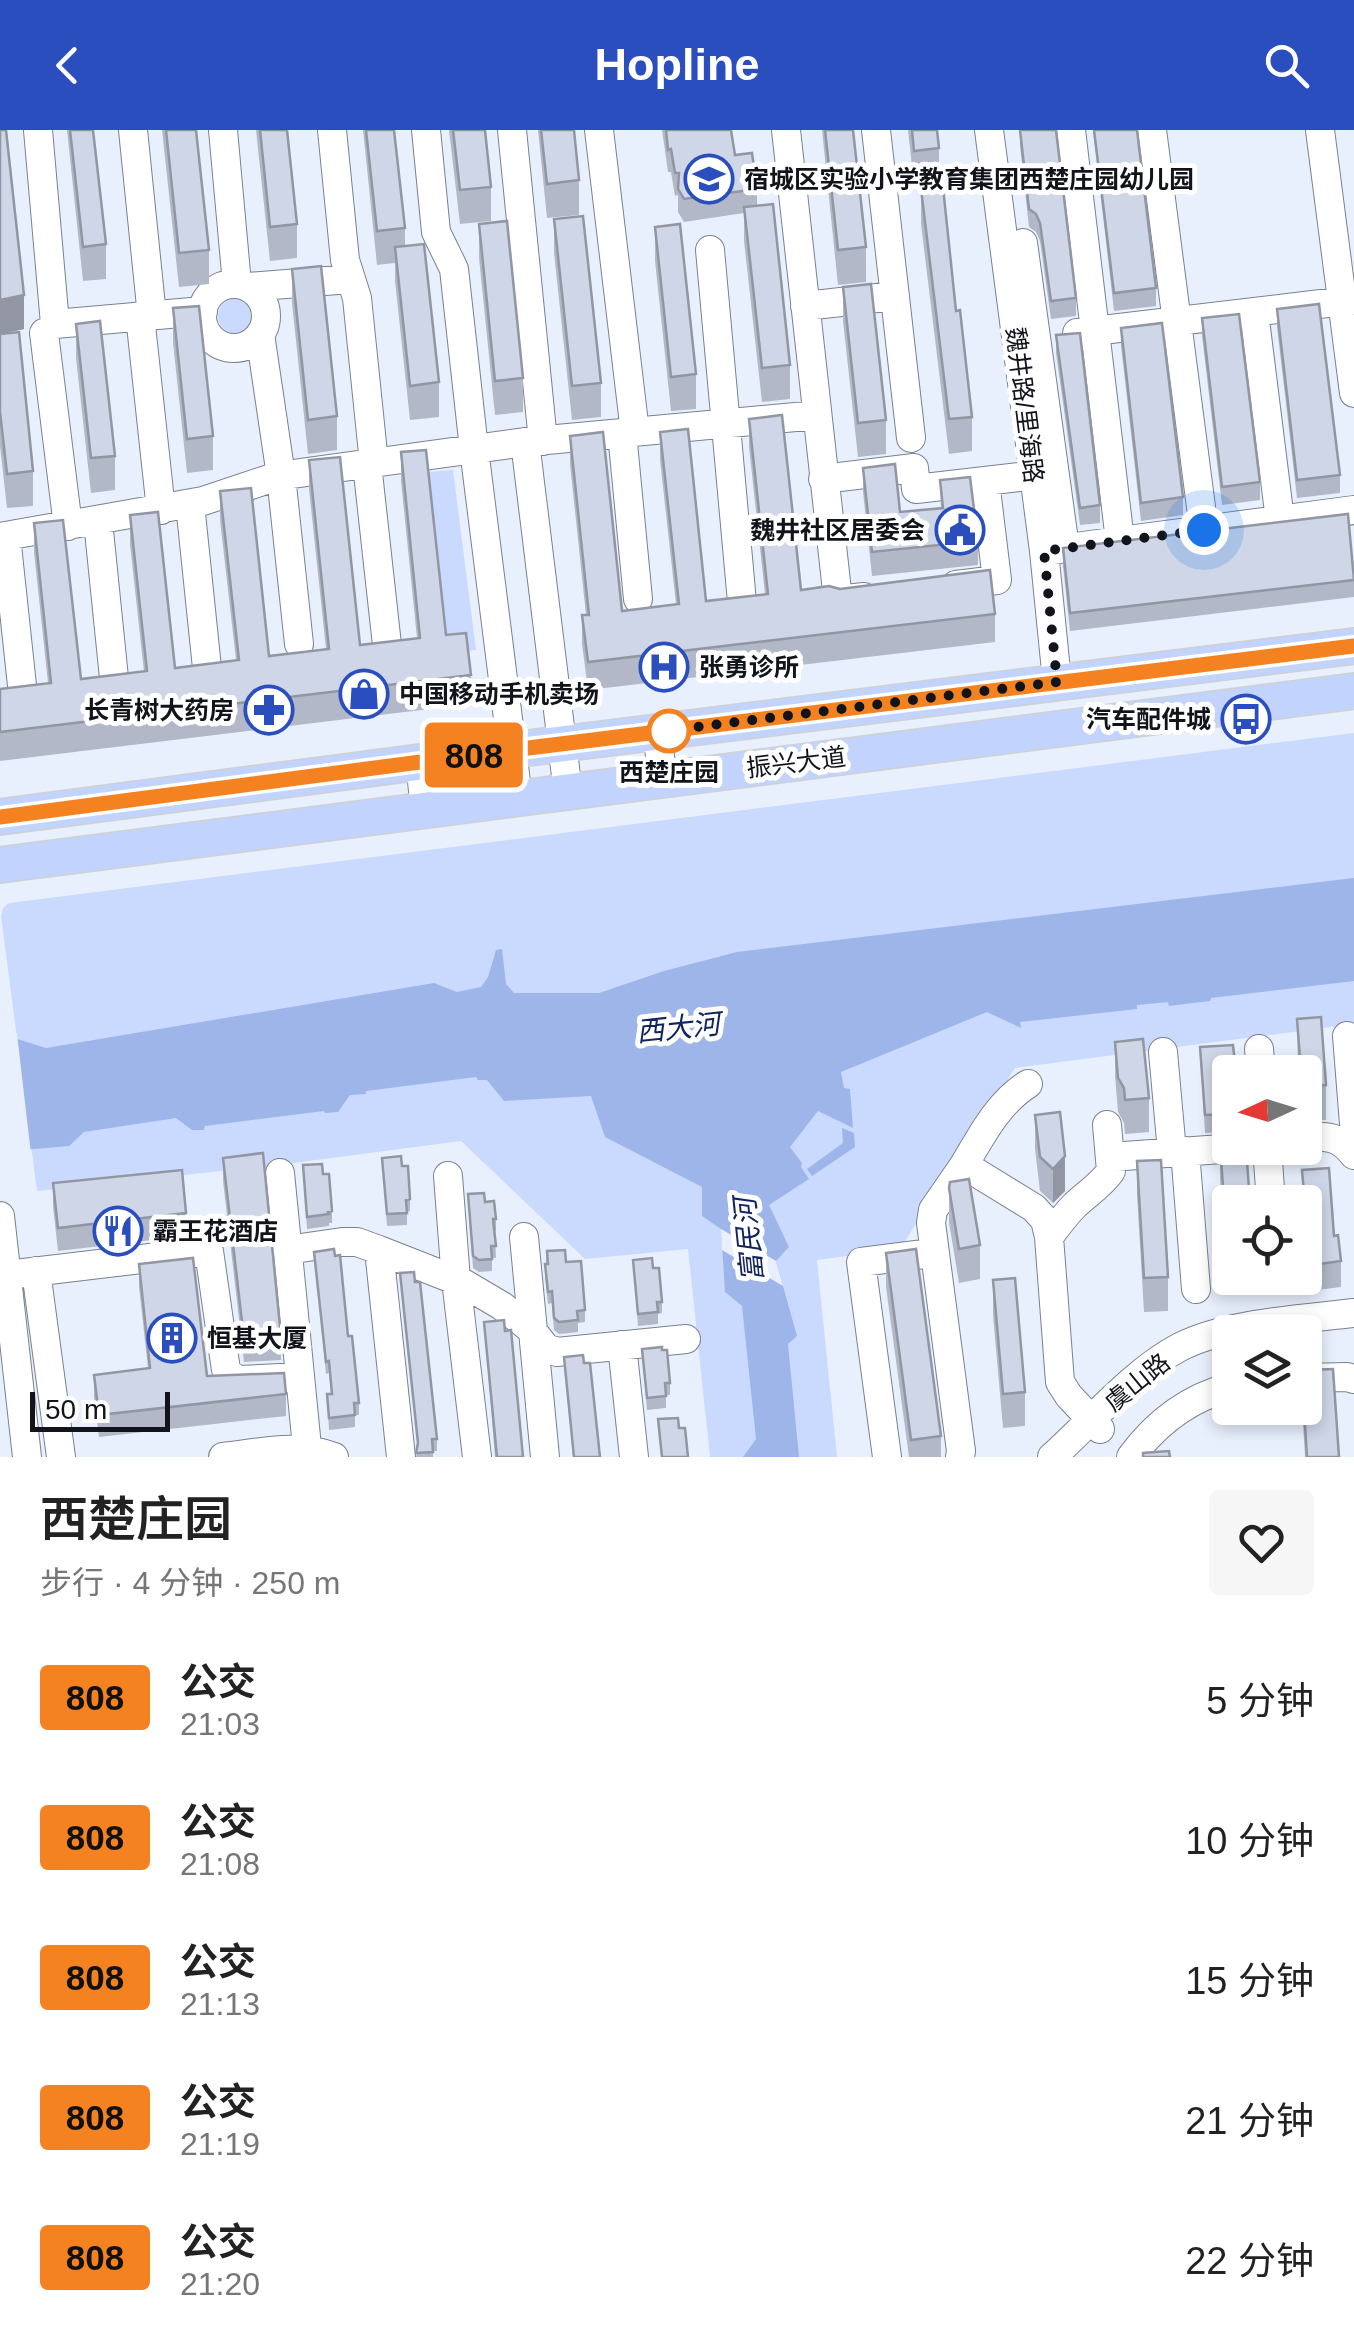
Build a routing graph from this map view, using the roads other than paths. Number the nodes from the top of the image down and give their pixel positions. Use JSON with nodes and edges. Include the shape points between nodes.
{"nodes":[{"id":1,"x":38,"y":130,"type":"edge"},
{"id":2,"x":133,"y":130,"type":"edge"},
{"id":3,"x":223,"y":130,"type":"edge"},
{"id":4,"x":332,"y":130,"type":"edge"},
{"id":5,"x":426,"y":130,"type":"edge"},
{"id":6,"x":512,"y":130,"type":"edge"},
{"id":7,"x":600,"y":130,"type":"edge"},
{"id":8,"x":786,"y":130,"type":"edge"},
{"id":9,"x":876,"y":130,"type":"edge"},
{"id":10,"x":989,"y":130,"type":"edge"},
{"id":11,"x":1008,"y":130,"type":"edge"},
{"id":12,"x":1070,"y":130,"type":"edge"},
{"id":13,"x":1152,"y":130,"type":"edge"},
{"id":14,"x":1320,"y":130,"type":"edge"},
{"id":15,"x":710,"y":250,"type":"dead end"},
{"id":16,"x":351,"y":279,"type":"junction"},
{"id":17,"x":242,"y":285,"type":"junction"},
{"id":18,"x":895,"y":296,"type":"junction"},
{"id":19,"x":1348,"y":300,"type":"edge"},
{"id":20,"x":805,"y":306,"type":"junction"},
{"id":21,"x":203,"y":311,"type":"junction"},
{"id":22,"x":1254,"y":312,"type":"junction"},
{"id":23,"x":146,"y":316,"type":"junction"},
{"id":24,"x":1177,"y":321,"type":"junction"},
{"id":25,"x":50,"y":328,"type":"junction"},
{"id":26,"x":1095,"y":331,"type":"junction"},
{"id":27,"x":260,"y":334,"type":"junction"},
{"id":28,"x":1036,"y":338,"type":"junction"},
{"id":29,"x":15,"y":349,"type":"edge"},
{"id":30,"x":1354,"y":392,"type":"edge"},
{"id":31,"x":817,"y":416,"type":"junction"},
{"id":32,"x":726,"y":424,"type":"junction"},
{"id":33,"x":629,"y":433,"type":"junction"},
{"id":34,"x":910,"y":438,"type":"dead end"},
{"id":35,"x":534,"y":441,"type":"junction"},
{"id":36,"x":474,"y":449,"type":"junction"},
{"id":37,"x":371,"y":463,"type":"junction"},
{"id":38,"x":1034,"y":475,"type":"junction"},
{"id":39,"x":281,"y":476,"type":"junction"},
{"id":40,"x":823,"y":479,"type":"junction"},
{"id":41,"x":985,"y":481,"type":"junction"},
{"id":42,"x":190,"y":504,"type":"junction"},
{"id":43,"x":161,"y":510,"type":"junction"},
{"id":44,"x":1354,"y":510,"type":"edge"},
{"id":45,"x":1280,"y":520,"type":"junction"},
{"id":46,"x":98,"y":521,"type":"junction"},
{"id":47,"x":68,"y":526,"type":"junction"},
{"id":48,"x":1204,"y":530,"type":"junction"},
{"id":49,"x":3,"y":536,"type":"edge"},
{"id":50,"x":1120,"y":541,"type":"junction"},
{"id":51,"x":1054,"y":550,"type":"junction"},
{"id":52,"x":938,"y":588,"type":"edge"},
{"id":53,"x":898,"y":592,"type":"edge"},
{"id":54,"x":638,"y":599,"type":"dead end"},
{"id":55,"x":742,"y":602,"type":"edge"},
{"id":56,"x":298,"y":644,"type":"dead end"},
{"id":57,"x":387,"y":644,"type":"edge"},
{"id":58,"x":1354,"y":646,"type":"edge"},
{"id":59,"x":207,"y":668,"type":"edge"},
{"id":60,"x":114,"y":678,"type":"edge"},
{"id":61,"x":1057,"y":682,"type":"junction"},
{"id":62,"x":1354,"y":691,"type":"edge"},
{"id":63,"x":23,"y":696,"type":"edge"},
{"id":64,"x":657,"y":732,"type":"junction"},
{"id":65,"x":562,"y":744,"type":"junction"},
{"id":66,"x":512,"y":750,"type":"junction"},
{"id":67,"x":420,"y":762,"type":"junction"},
{"id":68,"x":663,"y":780,"type":"junction"},
{"id":69,"x":568,"y":792,"type":"junction"},
{"id":70,"x":518,"y":798,"type":"junction"},
{"id":71,"x":424,"y":810,"type":"junction"},
{"id":72,"x":0,"y":817,"type":"edge"},
{"id":73,"x":0,"y":864,"type":"edge"},
{"id":74,"x":1347,"y":1036,"type":"dead end"},
{"id":75,"x":1163,"y":1052,"type":"dead end"},
{"id":76,"x":1028,"y":1084,"type":"dead end"},
{"id":77,"x":1354,"y":1124,"type":"edge"},
{"id":78,"x":1107,"y":1125,"type":"dead end"},
{"id":79,"x":1322,"y":1136,"type":"edge"},
{"id":80,"x":1212,"y":1150,"type":"edge"},
{"id":81,"x":1178,"y":1152,"type":"junction"},
{"id":82,"x":1354,"y":1155,"type":"edge"},
{"id":83,"x":1110,"y":1156,"type":"junction"},
{"id":84,"x":964,"y":1165,"type":"junction"},
{"id":85,"x":280,"y":1173,"type":"dead end"},
{"id":86,"x":448,"y":1176,"type":"dead end"},
{"id":87,"x":0,"y":1216,"type":"edge"},
{"id":88,"x":524,"y":1237,"type":"dead end"},
{"id":89,"x":1049,"y":1237,"type":"junction"},
{"id":90,"x":287,"y":1250,"type":"junction"},
{"id":91,"x":379,"y":1250,"type":"junction"},
{"id":92,"x":935,"y":1253,"type":"junction"},
{"id":93,"x":36,"y":1272,"type":"junction"},
{"id":94,"x":6,"y":1275,"type":"junction"},
{"id":95,"x":456,"y":1280,"type":"junction"},
{"id":96,"x":1196,"y":1290,"type":"dead end"},
{"id":97,"x":1354,"y":1313,"type":"edge"},
{"id":98,"x":532,"y":1330,"type":"junction"},
{"id":99,"x":1354,"y":1332,"type":"edge"},
{"id":100,"x":1322,"y":1336,"type":"edge"},
{"id":101,"x":686,"y":1339,"type":"dead end"},
{"id":102,"x":622,"y":1345,"type":"junction"},
{"id":103,"x":1212,"y":1353,"type":"edge"},
{"id":104,"x":300,"y":1377,"type":"junction"},
{"id":105,"x":1322,"y":1377,"type":"edge"},
{"id":106,"x":1354,"y":1379,"type":"edge"},
{"id":107,"x":1212,"y":1393,"type":"edge"},
{"id":108,"x":1096,"y":1424,"type":"junction"},
{"id":109,"x":316,"y":1455,"type":"edge"},
{"id":110,"x":28,"y":1457,"type":"edge"},
{"id":111,"x":61,"y":1457,"type":"edge"},
{"id":112,"x":224,"y":1457,"type":"edge"},
{"id":113,"x":401,"y":1457,"type":"edge"},
{"id":114,"x":477,"y":1457,"type":"edge"},
{"id":115,"x":545,"y":1457,"type":"edge"},
{"id":116,"x":634,"y":1457,"type":"edge"},
{"id":117,"x":888,"y":1457,"type":"edge"},
{"id":118,"x":960,"y":1457,"type":"edge"},
{"id":119,"x":1052,"y":1457,"type":"edge"},
{"id":120,"x":1072,"y":1457,"type":"edge"},
{"id":121,"x":1131,"y":1457,"type":"edge"}],
"edges":[{"from":1,"to":25,"type":"street"},
{"from":2,"to":23,"type":"street"},
{"from":3,"to":17,"type":"street"},
{"from":4,"to":16,"type":"street"},
{"from":5,"to":36,"type":"street","via":[[436,232],[454,268]]},
{"from":6,"to":35,"type":"street"},
{"from":7,"to":33,"type":"street"},
{"from":8,"to":20,"type":"street"},
{"from":9,"to":18,"type":"street"},
{"from":10,"to":38,"type":"street","name":"魏井路/里海路"},
{"from":11,"to":28,"type":"street"},
{"from":12,"to":26,"type":"street"},
{"from":13,"to":24,"type":"street"},
{"from":14,"to":19,"type":"street"},
{"from":15,"to":32,"type":"street"},
{"from":16,"to":17,"type":"street"},
{"from":16,"to":37,"type":"street"},
{"from":17,"to":21,"type":"street","via":[[217,289]]},
{"from":17,"to":27,"type":"street","via":[[263,301]]},
{"from":18,"to":20,"type":"street"},
{"from":18,"to":34,"type":"street"},
{"from":19,"to":22,"type":"street"},
{"from":19,"to":30,"type":"street"},
{"from":20,"to":31,"type":"street"},
{"from":21,"to":23,"type":"street"},
{"from":21,"to":27,"type":"street","via":[[204,328],[218,344],[238,348]]},
{"from":22,"to":24,"type":"street"},
{"from":22,"to":45,"type":"street"},
{"from":23,"to":25,"type":"street"},
{"from":23,"to":43,"type":"street"},
{"from":24,"to":26,"type":"street"},
{"from":24,"to":48,"type":"street"},
{"from":25,"to":29,"type":"street","via":[[30,347]]},
{"from":25,"to":47,"type":"street"},
{"from":26,"to":28,"type":"street"},
{"from":26,"to":50,"type":"street"},
{"from":27,"to":39,"type":"street"},
{"from":28,"to":51,"type":"street"},
{"from":31,"to":32,"type":"street"},
{"from":31,"to":40,"type":"street"},
{"from":32,"to":33,"type":"street"},
{"from":32,"to":55,"type":"street"},
{"from":33,"to":35,"type":"street"},
{"from":33,"to":54,"type":"street"},
{"from":35,"to":36,"type":"street"},
{"from":35,"to":65,"type":"street"},
{"from":36,"to":37,"type":"street"},
{"from":36,"to":66,"type":"street"},
{"from":37,"to":39,"type":"street"},
{"from":37,"to":57,"type":"street"},
{"from":38,"to":41,"type":"street"},
{"from":38,"to":51,"type":"street","name":"魏井路/里海路"},
{"from":39,"to":42,"type":"street"},
{"from":39,"to":56,"type":"street"},
{"from":40,"to":41,"type":"street","via":[[914,468],[916,489]]},
{"from":40,"to":53,"type":"street","via":[[838,600]]},
{"from":41,"to":52,"type":"street","via":[[997,580]]},
{"from":42,"to":43,"type":"street"},
{"from":42,"to":59,"type":"street"},
{"from":43,"to":46,"type":"street"},
{"from":44,"to":45,"type":"street"},
{"from":45,"to":48,"type":"street"},
{"from":46,"to":47,"type":"street"},
{"from":46,"to":60,"type":"street"},
{"from":47,"to":49,"type":"street"},
{"from":48,"to":50,"type":"street"},
{"from":49,"to":63,"type":"street"},
{"from":50,"to":51,"type":"street"},
{"from":51,"to":61,"type":"street","name":"魏井路/里海路"},
{"from":58,"to":61,"type":"main road","name":"振兴大道"},
{"from":61,"to":64,"type":"main road","name":"振兴大道"},
{"from":62,"to":68,"type":"main road","name":"振兴大道"},
{"from":64,"to":65,"type":"main road","name":"振兴大道"},
{"from":64,"to":68,"type":"street"},
{"from":65,"to":66,"type":"main road","name":"振兴大道"},
{"from":65,"to":69,"type":"street"},
{"from":66,"to":67,"type":"main road","name":"振兴大道"},
{"from":66,"to":70,"type":"street"},
{"from":67,"to":71,"type":"street"},
{"from":67,"to":72,"type":"main road","name":"振兴大道"},
{"from":68,"to":69,"type":"main road","name":"振兴大道"},
{"from":69,"to":70,"type":"main road","name":"振兴大道"},
{"from":70,"to":71,"type":"main road","name":"振兴大道"},
{"from":71,"to":73,"type":"main road","name":"振兴大道"},
{"from":74,"to":77,"type":"street"},
{"from":75,"to":81,"type":"street"},
{"from":76,"to":84,"type":"street","via":[[1004,1104]]},
{"from":78,"to":83,"type":"street"},
{"from":79,"to":82,"type":"street","via":[[1342,1141]]},
{"from":80,"to":81,"type":"street"},
{"from":81,"to":83,"type":"street"},
{"from":81,"to":96,"type":"street"},
{"from":83,"to":89,"type":"street","via":[[1111,1171]]},
{"from":84,"to":89,"type":"street","via":[[1034,1208]]},
{"from":84,"to":92,"type":"street","via":[[933,1210]]},
{"from":85,"to":90,"type":"street"},
{"from":86,"to":95,"type":"street"},
{"from":87,"to":94,"type":"street"},
{"from":88,"to":98,"type":"street"},
{"from":89,"to":108,"type":"street","via":[[1060,1382]]},
{"from":90,"to":91,"type":"street","via":[[342,1242]]},
{"from":90,"to":104,"type":"street"},
{"from":91,"to":95,"type":"street"},
{"from":91,"to":113,"type":"street"},
{"from":92,"to":117,"type":"street","via":[[861,1262]]},
{"from":92,"to":118,"type":"street"},
{"from":93,"to":94,"type":"street"},
{"from":93,"to":104,"type":"street","via":[[208,1251],[226,1370],[240,1380]]},
{"from":93,"to":111,"type":"street"},
{"from":94,"to":110,"type":"street"},
{"from":95,"to":98,"type":"street"},
{"from":95,"to":114,"type":"street"},
{"from":97,"to":108,"type":"street","name":"虞山路","via":[[1229,1330],[1182,1346],[1156,1362]]},
{"from":98,"to":102,"type":"street","via":[[557,1352]]},
{"from":98,"to":115,"type":"street"},
{"from":99,"to":100,"type":"street"},
{"from":101,"to":102,"type":"street"},
{"from":102,"to":116,"type":"street"},
{"from":103,"to":108,"type":"street","name":"虞山路","via":[[1182,1363]]},
{"from":104,"to":109,"type":"street"},
{"from":105,"to":106,"type":"street"},
{"from":107,"to":121,"type":"street","via":[[1173,1414]]},
{"from":108,"to":119,"type":"street","name":"虞山路"},
{"from":108,"to":120,"type":"street","name":"虞山路"},
{"from":109,"to":112,"type":"street","via":[[292,1449]]}]}
